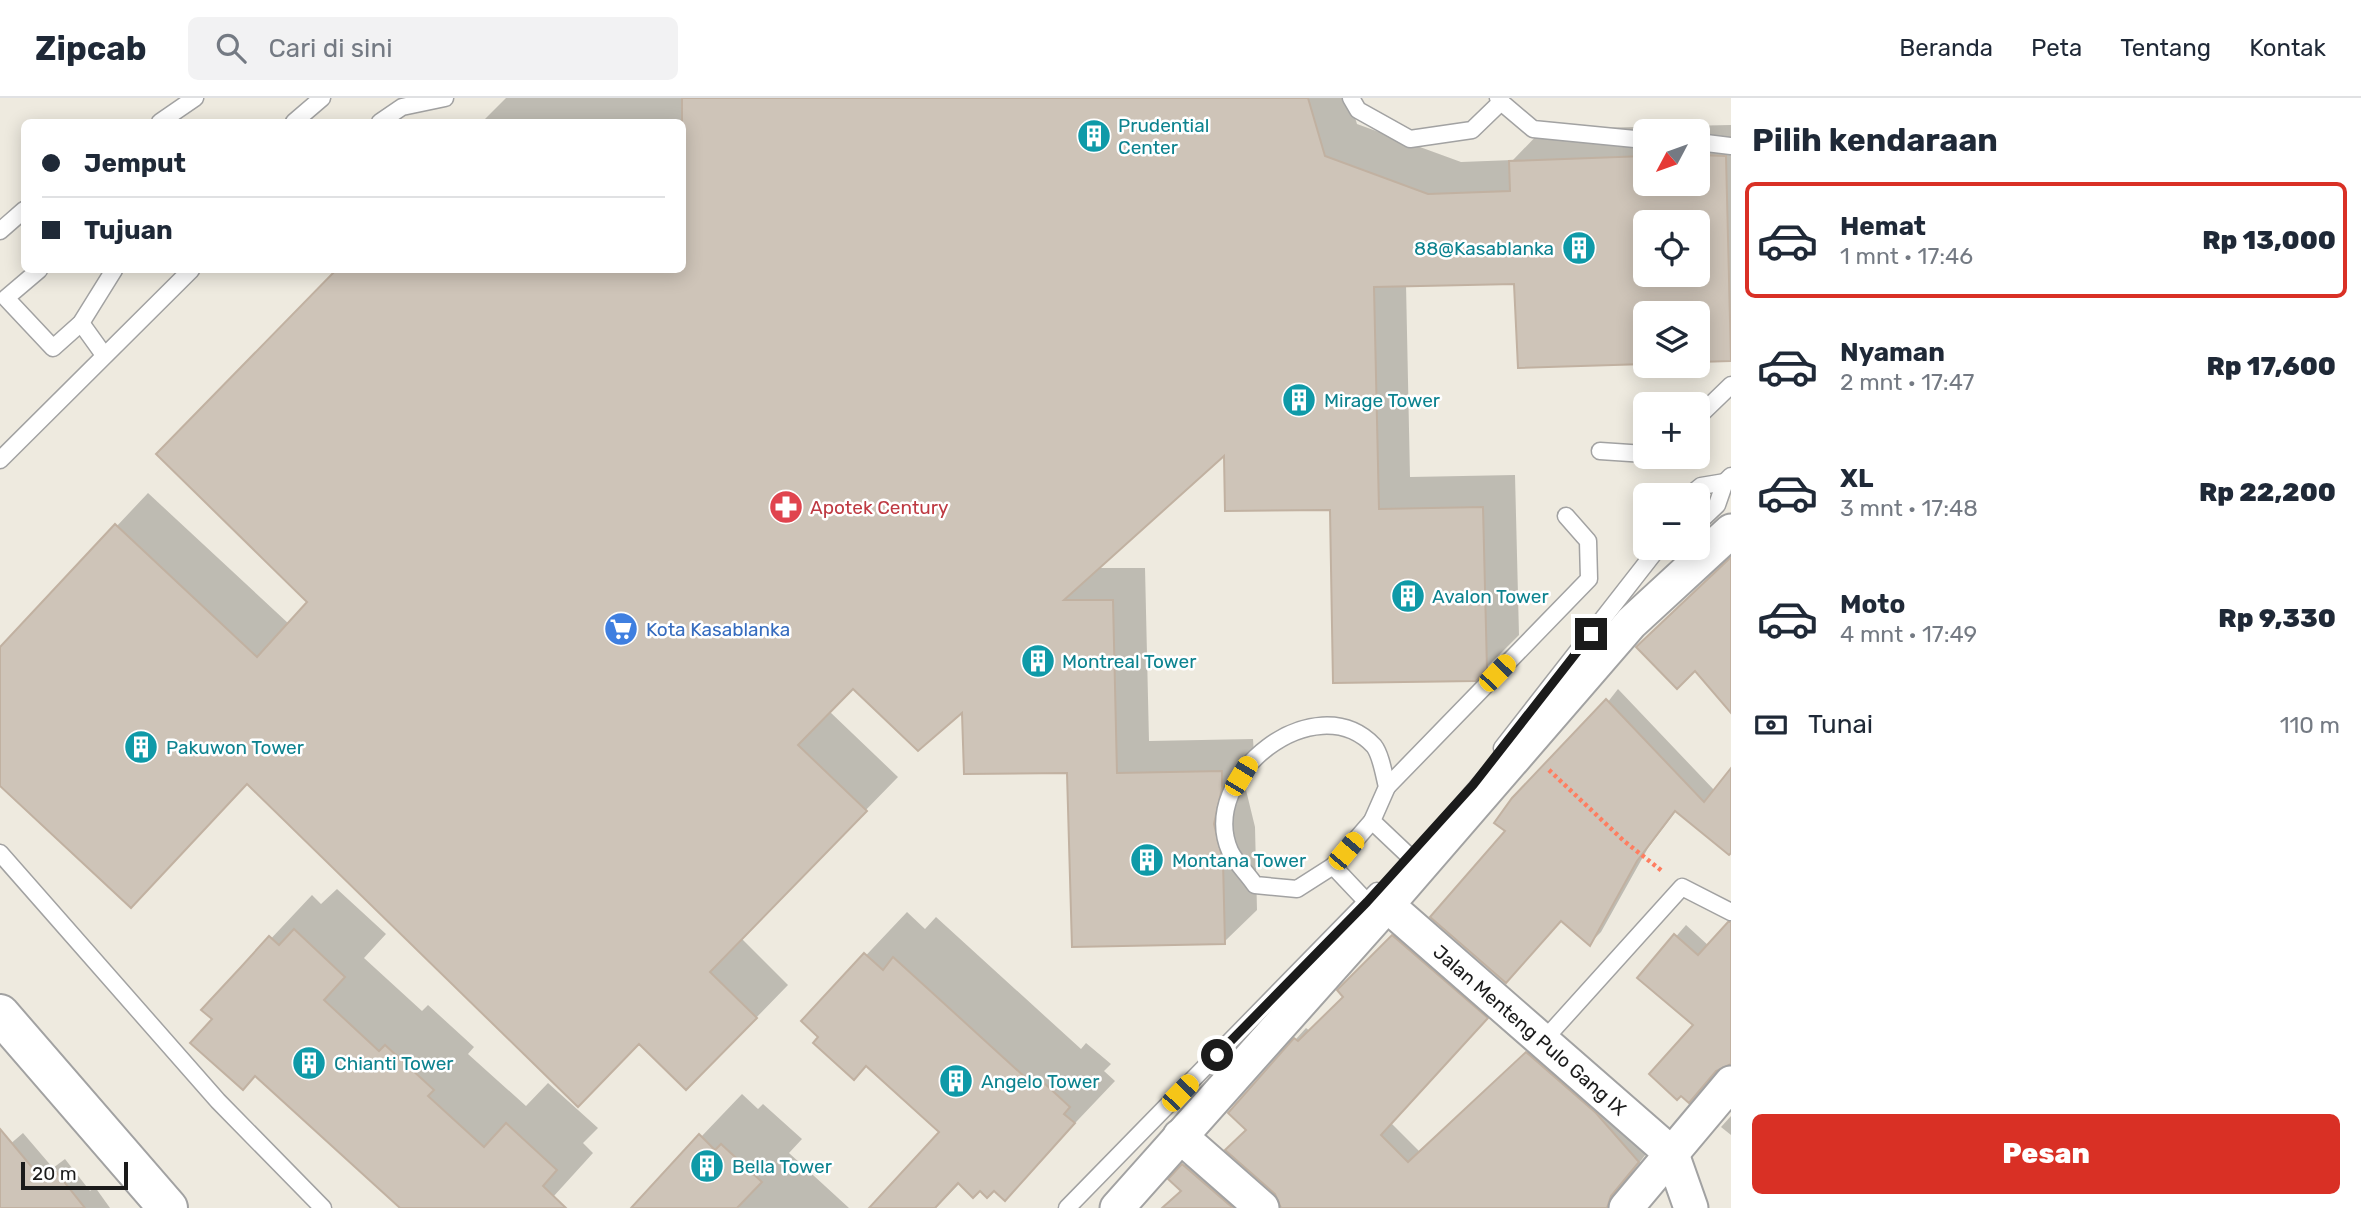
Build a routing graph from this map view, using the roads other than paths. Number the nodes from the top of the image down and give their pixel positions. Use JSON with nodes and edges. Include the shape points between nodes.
{"nodes":[{"id":1,"x":195,"y":98,"type":"edge"},
{"id":2,"x":322,"y":98,"type":"edge"},
{"id":3,"x":445,"y":98,"type":"edge"},
{"id":4,"x":1351,"y":98,"type":"edge"},
{"id":5,"x":1500,"y":100,"type":"edge"},
{"id":6,"x":401,"y":102,"type":"edge"},
{"id":7,"x":175,"y":118,"type":"edge"},
{"id":8,"x":298,"y":119,"type":"edge"},
{"id":9,"x":383,"y":119,"type":"edge"},
{"id":10,"x":1633,"y":138,"type":"edge"},
{"id":11,"x":1710,"y":143,"type":"edge"},
{"id":12,"x":1731,"y":146,"type":"edge"},
{"id":13,"x":21,"y":213,"type":"edge"},
{"id":14,"x":0,"y":231,"type":"edge"},
{"id":15,"x":35,"y":273,"type":"edge"},
{"id":16,"x":112,"y":273,"type":"edge"},
{"id":17,"x":188,"y":273,"type":"edge"},
{"id":18,"x":81,"y":323,"type":"junction"},
{"id":19,"x":104,"y":355,"type":"junction"},
{"id":20,"x":1731,"y":386,"type":"edge"},
{"id":21,"x":1710,"y":406,"type":"edge"},
{"id":22,"x":1600,"y":451,"type":"dead end"},
{"id":23,"x":1633,"y":453,"type":"edge"},
{"id":24,"x":0,"y":460,"type":"edge"},
{"id":25,"x":1728,"y":479,"type":"edge"},
{"id":26,"x":1710,"y":484,"type":"edge"},
{"id":27,"x":1710,"y":512,"type":"edge"},
{"id":28,"x":1566,"y":516,"type":"dead end"},
{"id":29,"x":1731,"y":531,"type":"edge"},
{"id":30,"x":1649,"y":560,"type":"edge"},
{"id":31,"x":1387,"y":787,"type":"junction"},
{"id":32,"x":1372,"y":821,"type":"junction"},
{"id":33,"x":0,"y":853,"type":"edge"},
{"id":34,"x":1409,"y":856,"type":"junction"},
{"id":35,"x":1333,"y":866,"type":"junction"},
{"id":36,"x":1377,"y":904,"type":"junction"},
{"id":37,"x":1731,"y":912,"type":"edge"},
{"id":38,"x":0,"y":1014,"type":"edge"},
{"id":39,"x":1542,"y":1041,"type":"junction"},
{"id":40,"x":1731,"y":1083,"type":"edge"},
{"id":41,"x":1180,"y":1136,"type":"junction"},
{"id":42,"x":1672,"y":1154,"type":"junction"},
{"id":43,"x":168,"y":1208,"type":"edge"},
{"id":44,"x":323,"y":1208,"type":"edge"},
{"id":45,"x":1067,"y":1208,"type":"edge"},
{"id":46,"x":1117,"y":1208,"type":"edge"},
{"id":47,"x":1262,"y":1208,"type":"edge"},
{"id":48,"x":1626,"y":1208,"type":"edge"},
{"id":49,"x":1691,"y":1208,"type":"edge"}],
"edges":[{"from":1,"to":7,"type":"lane"},
{"from":2,"to":8,"type":"lane"},
{"from":3,"to":6,"type":"lane"},
{"from":4,"to":5,"type":"lane","via":[[1358,110],[1410,139],[1472,130]]},
{"from":5,"to":10,"type":"lane","via":[[1533,129]]},
{"from":6,"to":9,"type":"lane"},
{"from":11,"to":12,"type":"lane"},
{"from":13,"to":14,"type":"lane"},
{"from":15,"to":18,"type":"lane","via":[[6,298],[53,348]]},
{"from":16,"to":18,"type":"lane"},
{"from":17,"to":19,"type":"lane"},
{"from":18,"to":19,"type":"lane"},
{"from":19,"to":24,"type":"lane"},
{"from":20,"to":21,"type":"lane"},
{"from":22,"to":23,"type":"lane"},
{"from":25,"to":26,"type":"lane"},
{"from":25,"to":27,"type":"lane"},
{"from":28,"to":31,"type":"lane","via":[[1588,541],[1589,579]]},
{"from":29,"to":36,"type":"street","via":[[1631,623],[1525,746]]},
{"from":30,"to":34,"type":"lane","via":[[1473,785]]},
{"from":31,"to":32,"type":"lane"},
{"from":31,"to":35,"type":"lane","via":[[1375,748],[1346,726],[1315,726],[1282,739],[1251,760],[1231,792],[1225,826],[1230,851],[1255,885],[1297,889]]},
{"from":32,"to":34,"type":"lane"},
{"from":32,"to":35,"type":"lane"},
{"from":33,"to":44,"type":"lane","via":[[218,1101]]},
{"from":34,"to":36,"type":"lane"},
{"from":35,"to":36,"type":"lane"},
{"from":36,"to":39,"type":"street","name":"Jalan Menteng Pulo Gang IX"},
{"from":36,"to":41,"type":"street"},
{"from":36,"to":45,"type":"lane"},
{"from":37,"to":39,"type":"lane","via":[[1682,887]]},
{"from":38,"to":43,"type":"street"},
{"from":39,"to":42,"type":"street","name":"Jalan Menteng Pulo Gang IX"},
{"from":40,"to":42,"type":"street"},
{"from":41,"to":46,"type":"street"},
{"from":41,"to":47,"type":"street"},
{"from":42,"to":48,"type":"street"},
{"from":42,"to":49,"type":"street","name":"Jalan Menteng Pulo Gang IX"}]}
